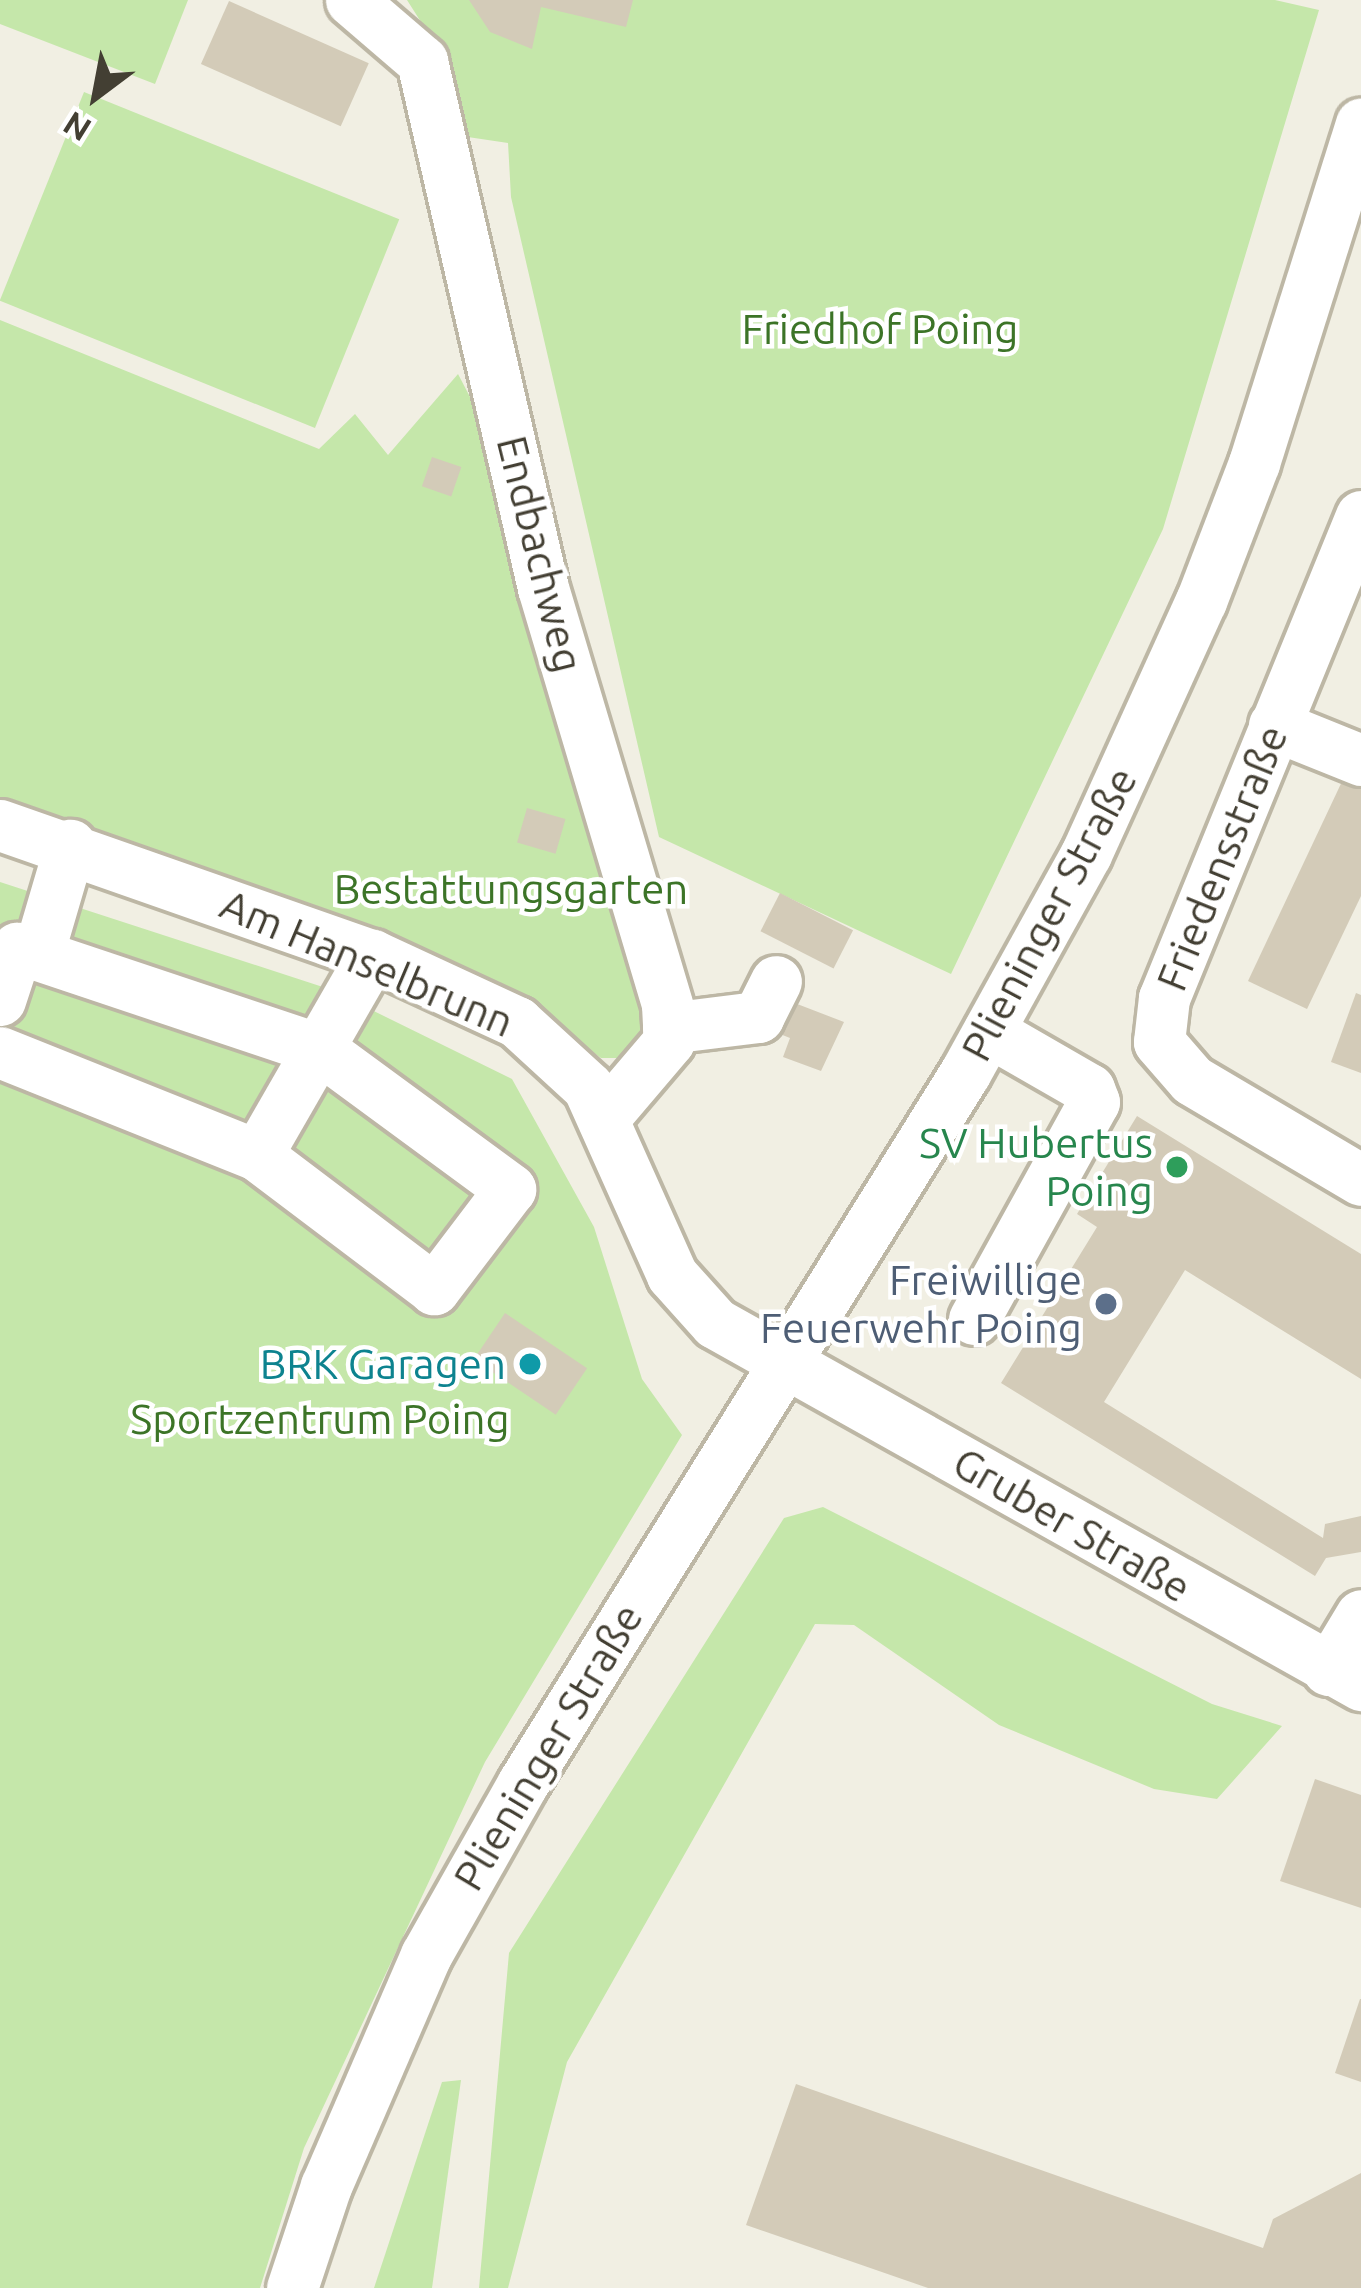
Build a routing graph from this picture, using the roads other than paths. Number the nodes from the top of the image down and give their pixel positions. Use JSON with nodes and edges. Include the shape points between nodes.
{"nodes":[{"id":1,"x":351,"y":0,"type":"edge"},
{"id":2,"x":1361,"y":123,"type":"edge"},
{"id":3,"x":1361,"y":516,"type":"edge"},
{"id":4,"x":1274,"y":725,"type":"junction"},
{"id":5,"x":1361,"y":760,"type":"edge"},
{"id":6,"x":0,"y":825,"type":"edge"},
{"id":7,"x":70,"y":845,"type":"junction"},
{"id":8,"x":38,"y":954,"type":"junction"},
{"id":9,"x":372,"y":956,"type":"junction"},
{"id":10,"x":776,"y":981,"type":"dead end"},
{"id":11,"x":0,"y":1000,"type":"edge"},
{"id":12,"x":668,"y":1028,"type":"junction"},
{"id":13,"x":988,"y":1031,"type":"junction"},
{"id":14,"x":321,"y":1050,"type":"junction"},
{"id":15,"x":0,"y":1052,"type":"edge"},
{"id":16,"x":606,"y":1115,"type":"junction"},
{"id":17,"x":256,"y":1155,"type":"junction"},
{"id":18,"x":1361,"y":1180,"type":"edge"},
{"id":19,"x":974,"y":1319,"type":"dead end"},
{"id":20,"x":784,"y":1363,"type":"junction"},
{"id":21,"x":1361,"y":1615,"type":"edge"},
{"id":22,"x":1344,"y":1678,"type":"edge"},
{"id":23,"x":292,"y":2288,"type":"edge"}],
"edges":[{"from":1,"to":12,"type":"street","name":"Endbachweg","via":[[422,61],[543,588]]},
{"from":2,"to":13,"type":"street","name":"Plieninger Straße","via":[[1283,376],[1201,601],[1086,854]]},
{"from":3,"to":4,"type":"street","name":"Friedensstraße"},
{"from":4,"to":5,"type":"street"},
{"from":4,"to":18,"type":"street","name":"Friedensstraße","via":[[1164,998],[1159,1042],[1192,1080]]},
{"from":6,"to":7,"type":"street","name":"Am Hanselbrunn"},
{"from":7,"to":8,"type":"street"},
{"from":7,"to":9,"type":"street","name":"Am Hanselbrunn"},
{"from":8,"to":11,"type":"street","via":[[17,948]]},
{"from":8,"to":14,"type":"street"},
{"from":9,"to":14,"type":"street"},
{"from":9,"to":16,"type":"street","name":"Am Hanselbrunn","via":[[517,1022],[554,1048]]},
{"from":10,"to":12,"type":"street","via":[[758,1017]]},
{"from":12,"to":16,"type":"street","via":[[669,1041]]},
{"from":13,"to":19,"type":"street","via":[[1089,1089],[1094,1102]]},
{"from":13,"to":20,"type":"street","name":"Plieninger Straße"},
{"from":14,"to":17,"type":"street"},
{"from":14,"to":17,"type":"street","via":[[510,1189],[434,1288]]},
{"from":15,"to":17,"type":"street"},
{"from":16,"to":20,"type":"street","name":"Am Hanselbrunn","via":[[672,1275],[715,1322]]},
{"from":20,"to":22,"type":"street","name":"Gruber Straße"},
{"from":20,"to":23,"type":"street","name":"Plieninger Straße","via":[[523,1783],[426,1955],[326,2186]]},
{"from":21,"to":22,"type":"street"}]}
